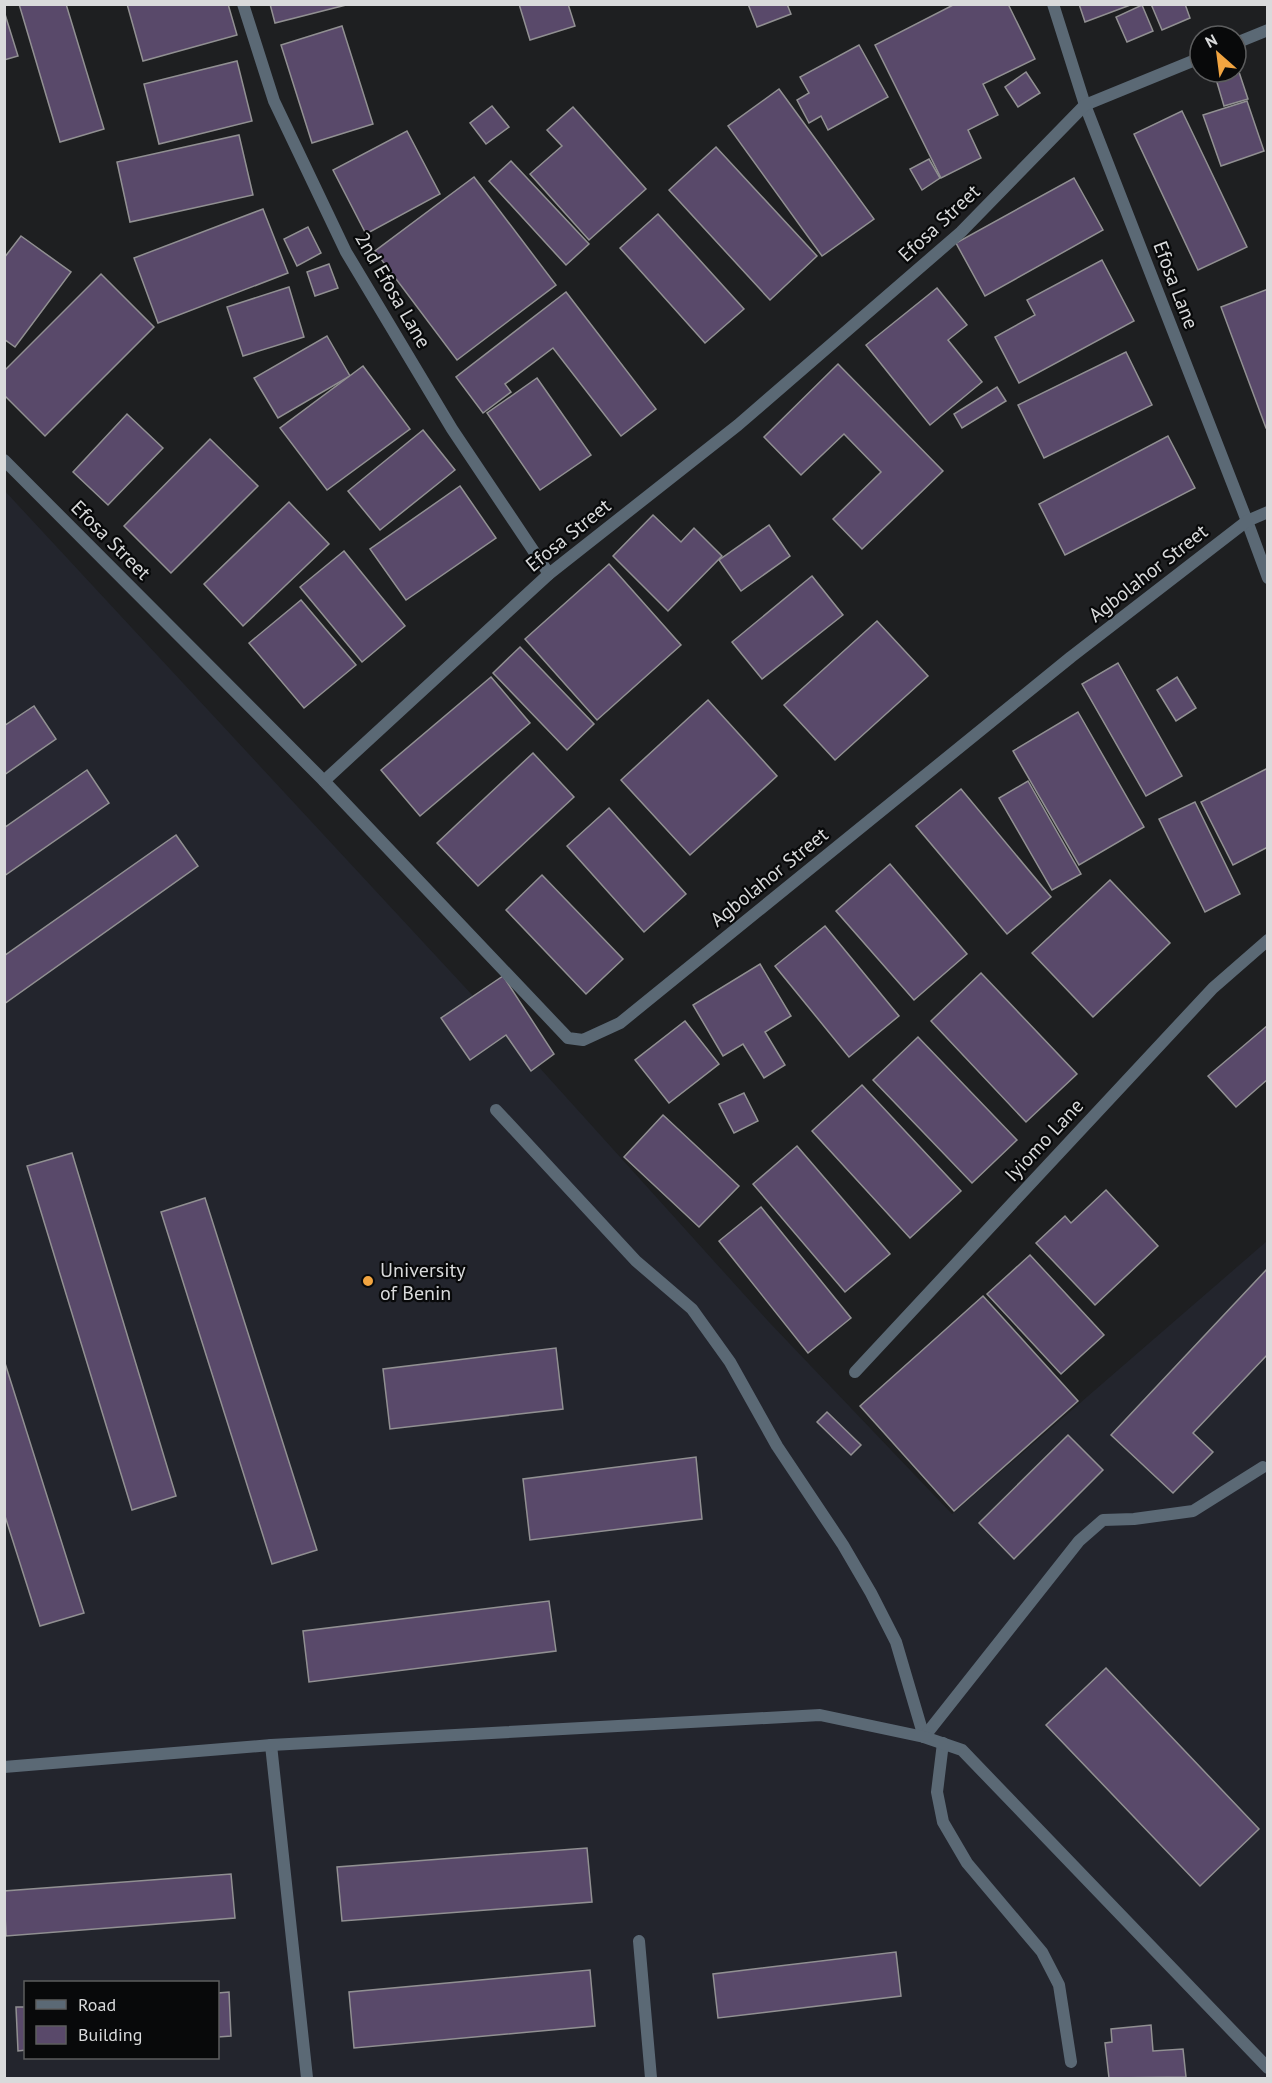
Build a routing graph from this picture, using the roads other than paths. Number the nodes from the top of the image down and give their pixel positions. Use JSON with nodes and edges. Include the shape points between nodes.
{"nodes":[{"id":1,"x":243,"y":4,"type":"edge"},
{"id":2,"x":1053,"y":4,"type":"edge"},
{"id":3,"x":1268,"y":30,"type":"edge"},
{"id":4,"x":1248,"y":38,"type":"edge"},
{"id":5,"x":1188,"y":63,"type":"edge"},
{"id":6,"x":1085,"y":105,"type":"junction"},
{"id":7,"x":4,"y":460,"type":"edge"},
{"id":8,"x":1268,"y":512,"type":"edge"},
{"id":9,"x":1247,"y":521,"type":"junction"},
{"id":10,"x":549,"y":574,"type":"junction"},
{"id":11,"x":1268,"y":578,"type":"edge"},
{"id":12,"x":324,"y":781,"type":"junction"},
{"id":13,"x":1268,"y":940,"type":"edge"},
{"id":14,"x":496,"y":1110,"type":"dead end"},
{"id":15,"x":855,"y":1372,"type":"dead end"},
{"id":16,"x":1263,"y":1467,"type":"dead end"},
{"id":17,"x":924,"y":1737,"type":"junction"},
{"id":18,"x":943,"y":1743,"type":"junction"},
{"id":19,"x":271,"y":1745,"type":"junction"},
{"id":20,"x":4,"y":1767,"type":"edge"},
{"id":21,"x":639,"y":1941,"type":"dead end"},
{"id":22,"x":1071,"y":2062,"type":"dead end"},
{"id":23,"x":1268,"y":2068,"type":"edge"},
{"id":24,"x":307,"y":2079,"type":"edge"},
{"id":25,"x":651,"y":2079,"type":"edge"}],
"edges":[{"from":1,"to":10,"type":"street","name":"2nd Efosa Lane","via":[[274,101],[346,252],[452,429]]},
{"from":2,"to":6,"type":"street","name":"Efosa Lane"},
{"from":3,"to":4,"type":"street"},
{"from":5,"to":6,"type":"street","name":"Efosa Street"},
{"from":6,"to":9,"type":"street","name":"Efosa Lane"},
{"from":6,"to":10,"type":"street","name":"Efosa Street","via":[[961,232],[738,426]]},
{"from":7,"to":12,"type":"street","name":"Efosa Street"},
{"from":8,"to":9,"type":"street","name":"Agbolahor Street"},
{"from":9,"to":11,"type":"street","name":"Efosa Lane"},
{"from":9,"to":12,"type":"street","name":"Agbolahor Street","via":[[1062,665],[620,1023],[583,1040],[568,1038]]},
{"from":10,"to":12,"type":"street","name":"Efosa Street"},
{"from":13,"to":15,"type":"street","name":"Iyiomo Lane","via":[[1213,988]]},
{"from":14,"to":17,"type":"street","via":[[636,1261],[692,1309],[730,1362],[777,1446],[871,1593],[896,1642]]},
{"from":16,"to":17,"type":"street","via":[[1193,1511],[1103,1520],[1079,1541]]},
{"from":17,"to":18,"type":"street"},
{"from":17,"to":19,"type":"street","via":[[820,1715]]},
{"from":18,"to":22,"type":"street","via":[[937,1792],[943,1822],[967,1863],[1042,1952],[1059,1985]]},
{"from":18,"to":23,"type":"street","via":[[962,1750]]},
{"from":19,"to":20,"type":"street"},
{"from":19,"to":24,"type":"street"},
{"from":21,"to":25,"type":"street"}]}
